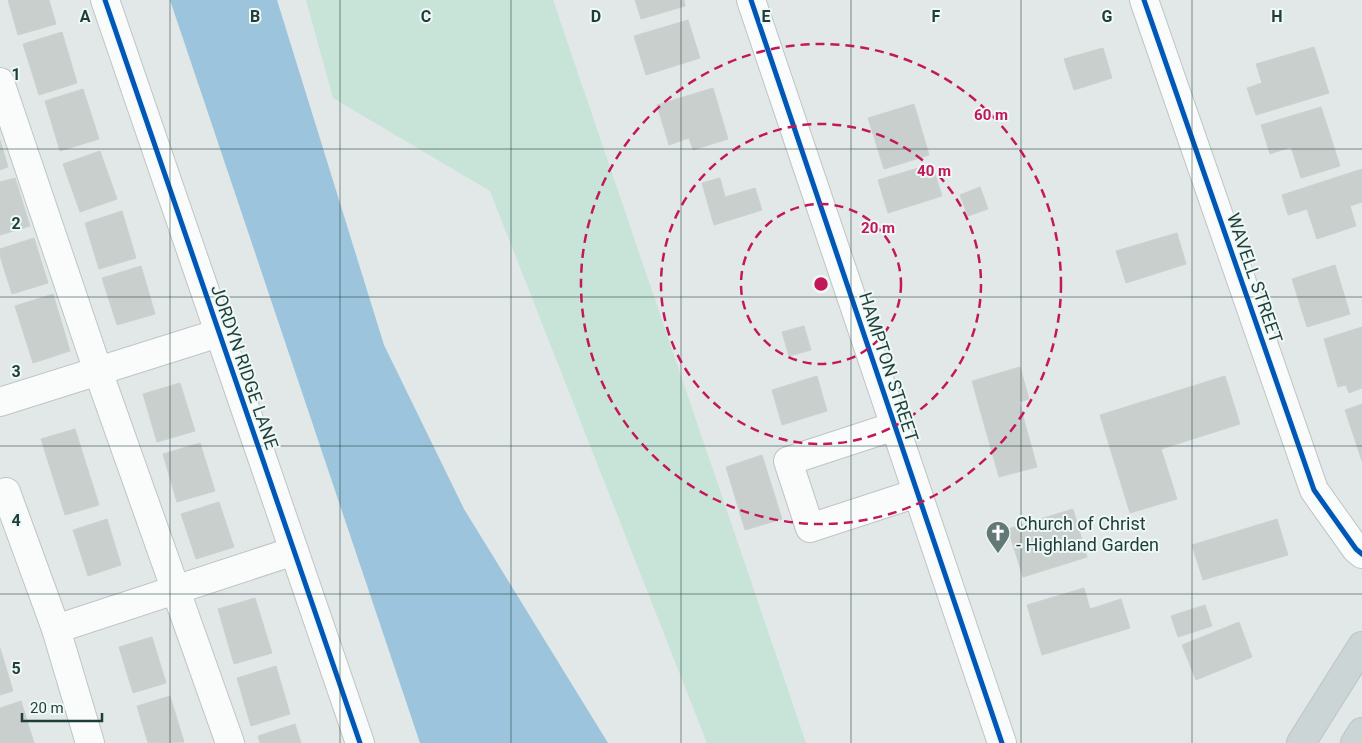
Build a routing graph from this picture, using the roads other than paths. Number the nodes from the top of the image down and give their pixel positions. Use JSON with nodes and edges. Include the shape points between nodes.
{"nodes":[{"id":1,"x":105,"y":0,"type":"edge"},
{"id":2,"x":752,"y":0,"type":"edge"},
{"id":3,"x":1144,"y":0,"type":"edge"},
{"id":4,"x":0,"y":82,"type":"edge"},
{"id":5,"x":218,"y":333,"type":"junction"},
{"id":6,"x":98,"y":371,"type":"junction"},
{"id":7,"x":0,"y":402,"type":"edge"},
{"id":8,"x":895,"y":426,"type":"junction"},
{"id":9,"x":6,"y":492,"type":"dead end"},
{"id":10,"x":917,"y":492,"type":"junction"},
{"id":11,"x":294,"y":551,"type":"junction"},
{"id":12,"x":1362,"y":554,"type":"edge"},
{"id":13,"x":175,"y":589,"type":"junction"},
{"id":14,"x":56,"y":628,"type":"junction"},
{"id":15,"x":1362,"y":646,"type":"edge"},
{"id":16,"x":1362,"y":732,"type":"edge"},
{"id":17,"x":90,"y":743,"type":"edge"},
{"id":18,"x":230,"y":743,"type":"edge"},
{"id":19,"x":360,"y":743,"type":"edge"},
{"id":20,"x":1002,"y":743,"type":"edge"},
{"id":21,"x":1301,"y":743,"type":"edge"},
{"id":22,"x":1355,"y":743,"type":"edge"}],
"edges":[{"from":1,"to":5,"type":"street","name":"JORDYN RIDGE LANE"},
{"from":2,"to":8,"type":"street","name":"HAMPTON STREET"},
{"from":3,"to":12,"type":"street","name":"WAVELL STREET","via":[[1314,490]]},
{"from":4,"to":6,"type":"street"},
{"from":5,"to":6,"type":"street"},
{"from":5,"to":11,"type":"street","name":"JORDYN RIDGE LANE"},
{"from":6,"to":7,"type":"street"},
{"from":6,"to":13,"type":"street"},
{"from":8,"to":10,"type":"street","name":"HAMPTON STREET"},
{"from":8,"to":10,"type":"street","via":[[788,461],[810,528]]},
{"from":9,"to":14,"type":"street"},
{"from":10,"to":20,"type":"street","name":"HAMPTON STREET"},
{"from":11,"to":13,"type":"street"},
{"from":11,"to":19,"type":"street","name":"JORDYN RIDGE LANE"},
{"from":13,"to":14,"type":"street"},
{"from":13,"to":18,"type":"street"},
{"from":14,"to":17,"type":"street"},
{"from":15,"to":21,"type":"main road"},
{"from":16,"to":22,"type":"main road"}]}
